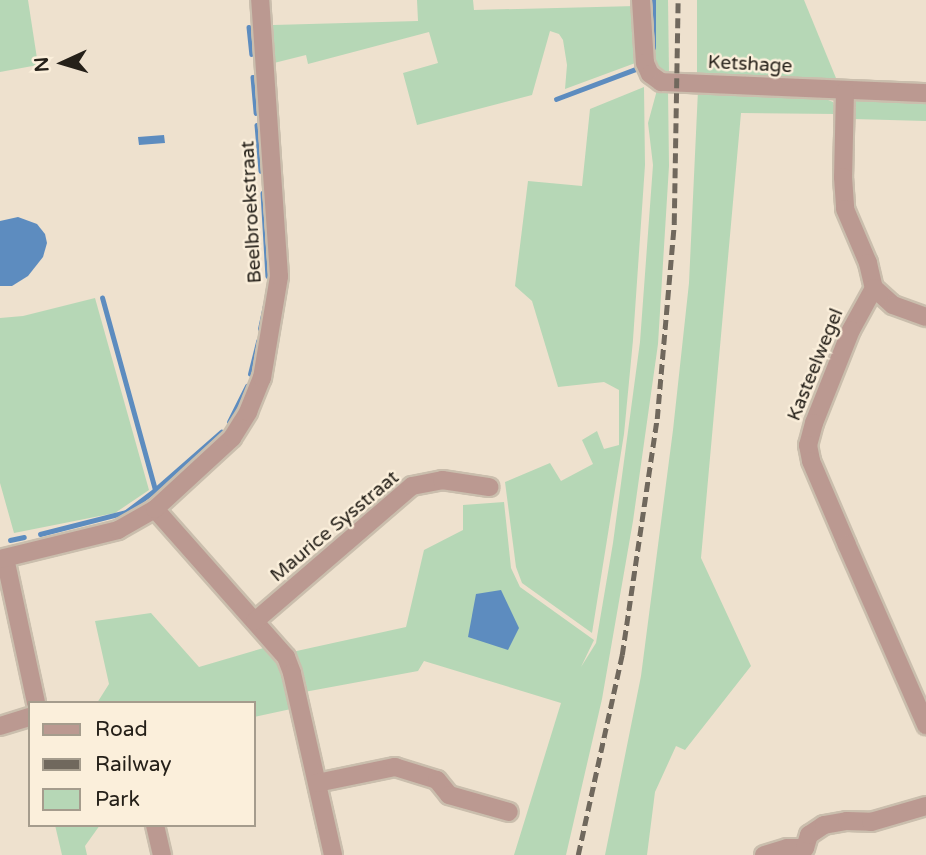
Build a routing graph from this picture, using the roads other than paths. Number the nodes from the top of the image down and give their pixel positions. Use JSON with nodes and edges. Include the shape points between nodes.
{"nodes":[{"id":1,"x":260,"y":0,"type":"edge"},
{"id":2,"x":641,"y":0,"type":"edge"},
{"id":3,"x":845,"y":91,"type":"junction"},
{"id":4,"x":926,"y":93,"type":"edge"},
{"id":5,"x":874,"y":288,"type":"junction"},
{"id":6,"x":926,"y":317,"type":"edge"},
{"id":7,"x":489,"y":487,"type":"dead end"},
{"id":8,"x":155,"y":509,"type":"junction"},
{"id":9,"x":2,"y":558,"type":"edge"},
{"id":10,"x":255,"y":621,"type":"junction"},
{"id":11,"x":36,"y":701,"type":"edge"},
{"id":12,"x":28,"y":718,"type":"edge"},
{"id":13,"x":926,"y":725,"type":"edge"},
{"id":14,"x":0,"y":726,"type":"edge"},
{"id":15,"x":317,"y":783,"type":"junction"},
{"id":16,"x":926,"y":806,"type":"edge"},
{"id":17,"x":509,"y":811,"type":"dead end"},
{"id":18,"x":155,"y":827,"type":"edge"},
{"id":19,"x":805,"y":852,"type":"edge"},
{"id":20,"x":162,"y":855,"type":"edge"},
{"id":21,"x":333,"y":855,"type":"edge"},
{"id":22,"x":764,"y":855,"type":"edge"}],
"edges":[{"from":1,"to":8,"type":"street","name":"Beelbroekstraat","via":[[279,276],[262,377],[232,438]]},
{"from":2,"to":3,"type":"street","name":"Ketshage","via":[[645,63],[661,82]]},
{"from":3,"to":4,"type":"street","name":"Ketshage"},
{"from":3,"to":5,"type":"street","via":[[845,209]]},
{"from":5,"to":6,"type":"street","via":[[893,305]]},
{"from":5,"to":13,"type":"street","name":"Kasteelwegel","via":[[850,330],[808,445],[831,509]]},
{"from":7,"to":10,"type":"street","name":"Maurice Sysstraat","via":[[442,480],[412,486]]},
{"from":8,"to":9,"type":"street","name":"Beelbroekstraat","via":[[118,530]]},
{"from":8,"to":10,"type":"street"},
{"from":9,"to":11,"type":"street"},
{"from":10,"to":15,"type":"street","via":[[286,657]]},
{"from":12,"to":14,"type":"street"},
{"from":15,"to":17,"type":"street","via":[[395,766],[437,780],[449,795]]},
{"from":15,"to":21,"type":"street"},
{"from":16,"to":19,"type":"street","via":[[871,822],[824,825],[809,835]]},
{"from":18,"to":20,"type":"street"},
{"from":19,"to":22,"type":"street","via":[[775,850]]}]}
